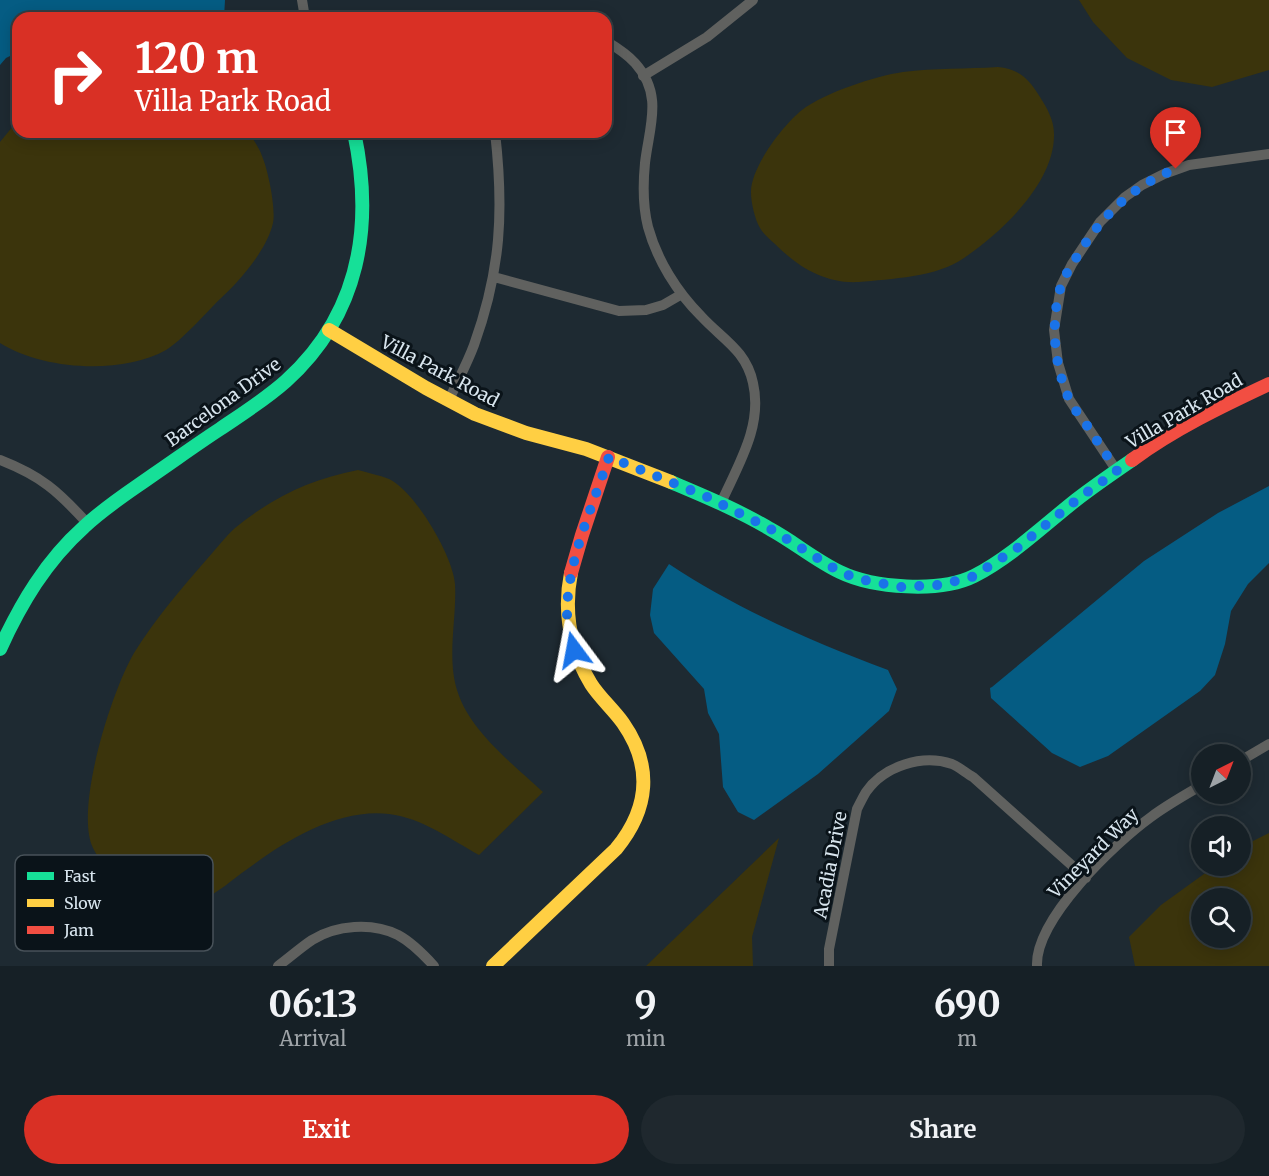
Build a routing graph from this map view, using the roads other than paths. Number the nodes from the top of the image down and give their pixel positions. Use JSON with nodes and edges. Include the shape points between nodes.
{"nodes":[{"id":1,"x":753,"y":0,"type":"edge"},
{"id":2,"x":612,"y":46,"type":"edge"},
{"id":3,"x":643,"y":76,"type":"junction"},
{"id":4,"x":356,"y":138,"type":"edge"},
{"id":5,"x":496,"y":138,"type":"edge"},
{"id":6,"x":1269,"y":154,"type":"edge"},
{"id":7,"x":494,"y":276,"type":"junction"},
{"id":8,"x":682,"y":294,"type":"junction"},
{"id":9,"x":328,"y":330,"type":"junction"},
{"id":10,"x":1269,"y":384,"type":"edge"},
{"id":11,"x":448,"y":400,"type":"junction"},
{"id":12,"x":609,"y":457,"type":"junction"},
{"id":13,"x":0,"y":460,"type":"edge"},
{"id":14,"x":1117,"y":471,"type":"junction"},
{"id":15,"x":721,"y":503,"type":"junction"},
{"id":16,"x":87,"y":523,"type":"junction"},
{"id":17,"x":0,"y":649,"type":"edge"},
{"id":18,"x":1269,"y":744,"type":"edge"},
{"id":19,"x":1251,"y":755,"type":"edge"},
{"id":20,"x":1191,"y":792,"type":"edge"},
{"id":21,"x":1086,"y":878,"type":"junction"},
{"id":22,"x":278,"y":966,"type":"edge"},
{"id":23,"x":434,"y":966,"type":"edge"},
{"id":24,"x":493,"y":966,"type":"edge"},
{"id":25,"x":829,"y":966,"type":"edge"},
{"id":26,"x":1037,"y":966,"type":"edge"}],
"edges":[{"from":1,"to":3,"type":"street","via":[[707,37]]},
{"from":2,"to":3,"type":"street","via":[[636,64]]},
{"from":3,"to":8,"type":"street","via":[[652,101],[645,163],[648,226]]},
{"from":4,"to":9,"type":"street","name":"Barcelona Drive","via":[[361,156],[361,246],[347,294]]},
{"from":5,"to":7,"type":"street","via":[[501,216]]},
{"from":6,"to":14,"type":"street","name":"Villa Park Road","via":[[1189,165],[1142,185],[1100,222],[1061,286],[1054,330],[1058,363],[1069,399]]},
{"from":7,"to":8,"type":"street","via":[[620,311],[645,310]]},
{"from":7,"to":11,"type":"street","via":[[473,347]]},
{"from":8,"to":15,"type":"street","via":[[738,350],[754,384],[755,422]]},
{"from":9,"to":11,"type":"street","name":"Villa Park Road"},
{"from":9,"to":16,"type":"street","name":"Barcelona Drive","via":[[289,379]]},
{"from":10,"to":14,"type":"street","name":"Villa Park Road","via":[[1218,408]]},
{"from":11,"to":12,"type":"street","name":"Villa Park Road","via":[[526,433]]},
{"from":12,"to":15,"type":"street","name":"Villa Park Road"},
{"from":12,"to":24,"type":"street","via":[[569,586],[567,616],[574,650],[584,672],[634,738],[645,778],[644,797],[620,844]]},
{"from":13,"to":16,"type":"street","via":[[47,483]]},
{"from":14,"to":15,"type":"street","name":"Villa Park Road","via":[[1016,549],[972,577],[939,585],[900,587],[840,572]]},
{"from":16,"to":17,"type":"street","name":"Barcelona Drive","via":[[47,564],[31,587]]},
{"from":18,"to":19,"type":"street"},
{"from":20,"to":21,"type":"street","name":"Vineyard Way","via":[[1125,838]]},
{"from":21,"to":25,"type":"street","name":"Acadia Drive","via":[[973,777],[952,764],[924,760],[902,765],[882,776],[857,809]]},
{"from":21,"to":26,"type":"street","name":"Vineyard Way","via":[[1054,916],[1043,936]]},
{"from":22,"to":23,"type":"street","via":[[312,939],[354,926],[398,935]]}]}
